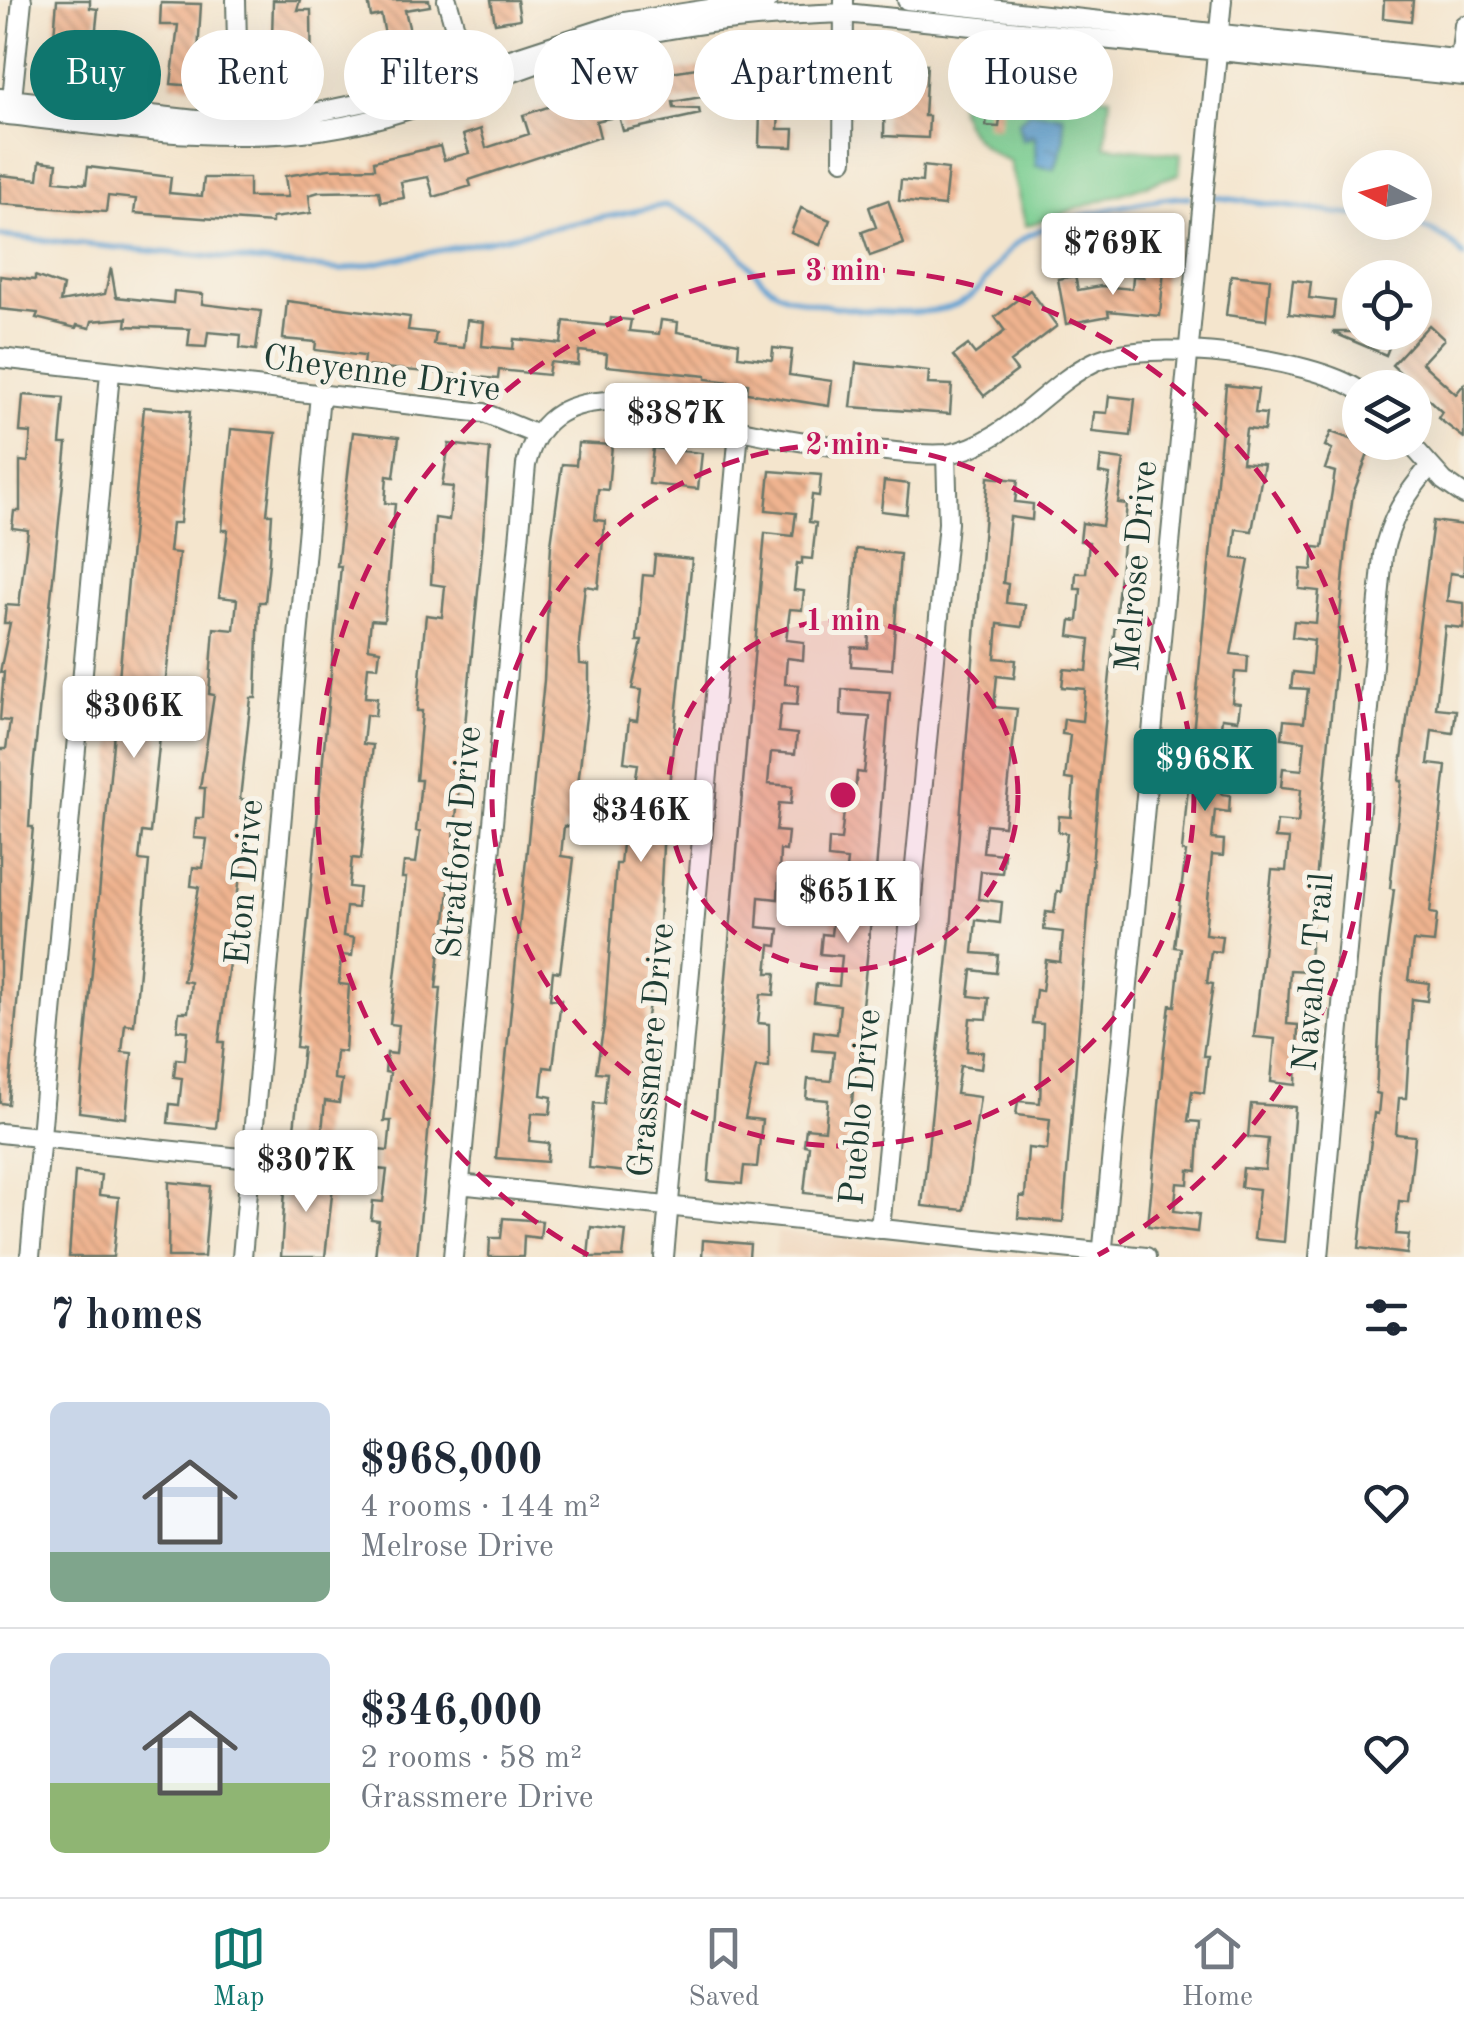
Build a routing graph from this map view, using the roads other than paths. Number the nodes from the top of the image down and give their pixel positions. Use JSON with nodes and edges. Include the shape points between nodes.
{"nodes":[{"id":1,"x":22,"y":0,"type":"edge"},
{"id":2,"x":236,"y":0,"type":"edge"},
{"id":3,"x":447,"y":0,"type":"edge"},
{"id":4,"x":768,"y":0,"type":"edge"},
{"id":5,"x":907,"y":0,"type":"edge"},
{"id":6,"x":1222,"y":0,"type":"edge"},
{"id":7,"x":844,"y":6,"type":"edge"},
{"id":8,"x":659,"y":15,"type":"edge"},
{"id":9,"x":1464,"y":25,"type":"edge"},
{"id":10,"x":455,"y":30,"type":"edge"},
{"id":11,"x":1217,"y":41,"type":"junction"},
{"id":12,"x":514,"y":61,"type":"edge"},
{"id":13,"x":1462,"y":68,"type":"edge"},
{"id":14,"x":5,"y":107,"type":"edge"},
{"id":15,"x":344,"y":110,"type":"edge"},
{"id":16,"x":239,"y":129,"type":"junction"},
{"id":17,"x":843,"y":160,"type":"dead end"},
{"id":18,"x":1188,"y":352,"type":"junction"},
{"id":19,"x":0,"y":358,"type":"edge"},
{"id":20,"x":110,"y":373,"type":"junction"},
{"id":21,"x":1342,"y":380,"type":"edge"},
{"id":22,"x":320,"y":394,"type":"junction"},
{"id":23,"x":739,"y":431,"type":"junction"},
{"id":24,"x":535,"y":434,"type":"junction"},
{"id":25,"x":946,"y":454,"type":"junction"},
{"id":26,"x":1425,"y":460,"type":"edge"},
{"id":27,"x":1430,"y":466,"type":"junction"},
{"id":28,"x":1464,"y":495,"type":"edge"},
{"id":29,"x":0,"y":1134,"type":"edge"},
{"id":30,"x":41,"y":1138,"type":"junction"},
{"id":31,"x":251,"y":1158,"type":"junction"},
{"id":32,"x":459,"y":1184,"type":"junction"},
{"id":33,"x":669,"y":1204,"type":"junction"},
{"id":34,"x":880,"y":1229,"type":"junction"},
{"id":35,"x":1102,"y":1255,"type":"edge"},
{"id":36,"x":30,"y":1257,"type":"edge"},
{"id":37,"x":242,"y":1257,"type":"edge"},
{"id":38,"x":453,"y":1257,"type":"edge"},
{"id":39,"x":664,"y":1257,"type":"edge"},
{"id":40,"x":1146,"y":1257,"type":"edge"},
{"id":41,"x":1319,"y":1257,"type":"edge"}],
"edges":[{"from":1,"to":14,"type":"street"},
{"from":2,"to":16,"type":"street"},
{"from":3,"to":10,"type":"street"},
{"from":4,"to":8,"type":"street"},
{"from":5,"to":11,"type":"street"},
{"from":6,"to":11,"type":"street","name":"Melrose Drive"},
{"from":7,"to":8,"type":"street","via":[[754,17]]},
{"from":7,"to":11,"type":"street"},
{"from":7,"to":17,"type":"street"},
{"from":8,"to":12,"type":"street","via":[[592,30]]},
{"from":9,"to":13,"type":"street"},
{"from":11,"to":13,"type":"street"},
{"from":11,"to":18,"type":"street","name":"Melrose Drive"},
{"from":14,"to":16,"type":"street"},
{"from":15,"to":16,"type":"street"},
{"from":18,"to":21,"type":"street","name":"Cheyenne Drive"},
{"from":18,"to":25,"type":"street","name":"Cheyenne Drive","via":[[1145,349],[1093,362],[996,434]]},
{"from":18,"to":35,"type":"street","name":"Melrose Drive"},
{"from":19,"to":20,"type":"street","name":"Cheyenne Drive"},
{"from":20,"to":22,"type":"street","name":"Cheyenne Drive"},
{"from":20,"to":30,"type":"street"},
{"from":22,"to":24,"type":"street","name":"Cheyenne Drive","via":[[484,413]]},
{"from":22,"to":31,"type":"street","name":"Eton Drive"},
{"from":23,"to":24,"type":"street","name":"Cheyenne Drive","via":[[608,401],[564,409]]},
{"from":23,"to":25,"type":"street","name":"Cheyenne Drive","via":[[843,449]]},
{"from":23,"to":33,"type":"street","name":"Grassmere Drive"},
{"from":24,"to":32,"type":"street","name":"Stratford Drive","via":[[526,466]]},
{"from":25,"to":34,"type":"street","name":"Pueblo Drive","via":[[948,523]]},
{"from":26,"to":27,"type":"street"},
{"from":27,"to":28,"type":"street"},
{"from":27,"to":41,"type":"street","name":"Navaho Trail","via":[[1400,502],[1383,555]]},
{"from":29,"to":30,"type":"street"},
{"from":30,"to":31,"type":"street"},
{"from":30,"to":36,"type":"street"},
{"from":31,"to":37,"type":"street","name":"Eton Drive"},
{"from":32,"to":33,"type":"street"},
{"from":32,"to":38,"type":"street","name":"Stratford Drive"},
{"from":33,"to":34,"type":"street"},
{"from":33,"to":39,"type":"street","name":"Grassmere Drive"},
{"from":34,"to":35,"type":"street"},
{"from":35,"to":40,"type":"street"}]}
